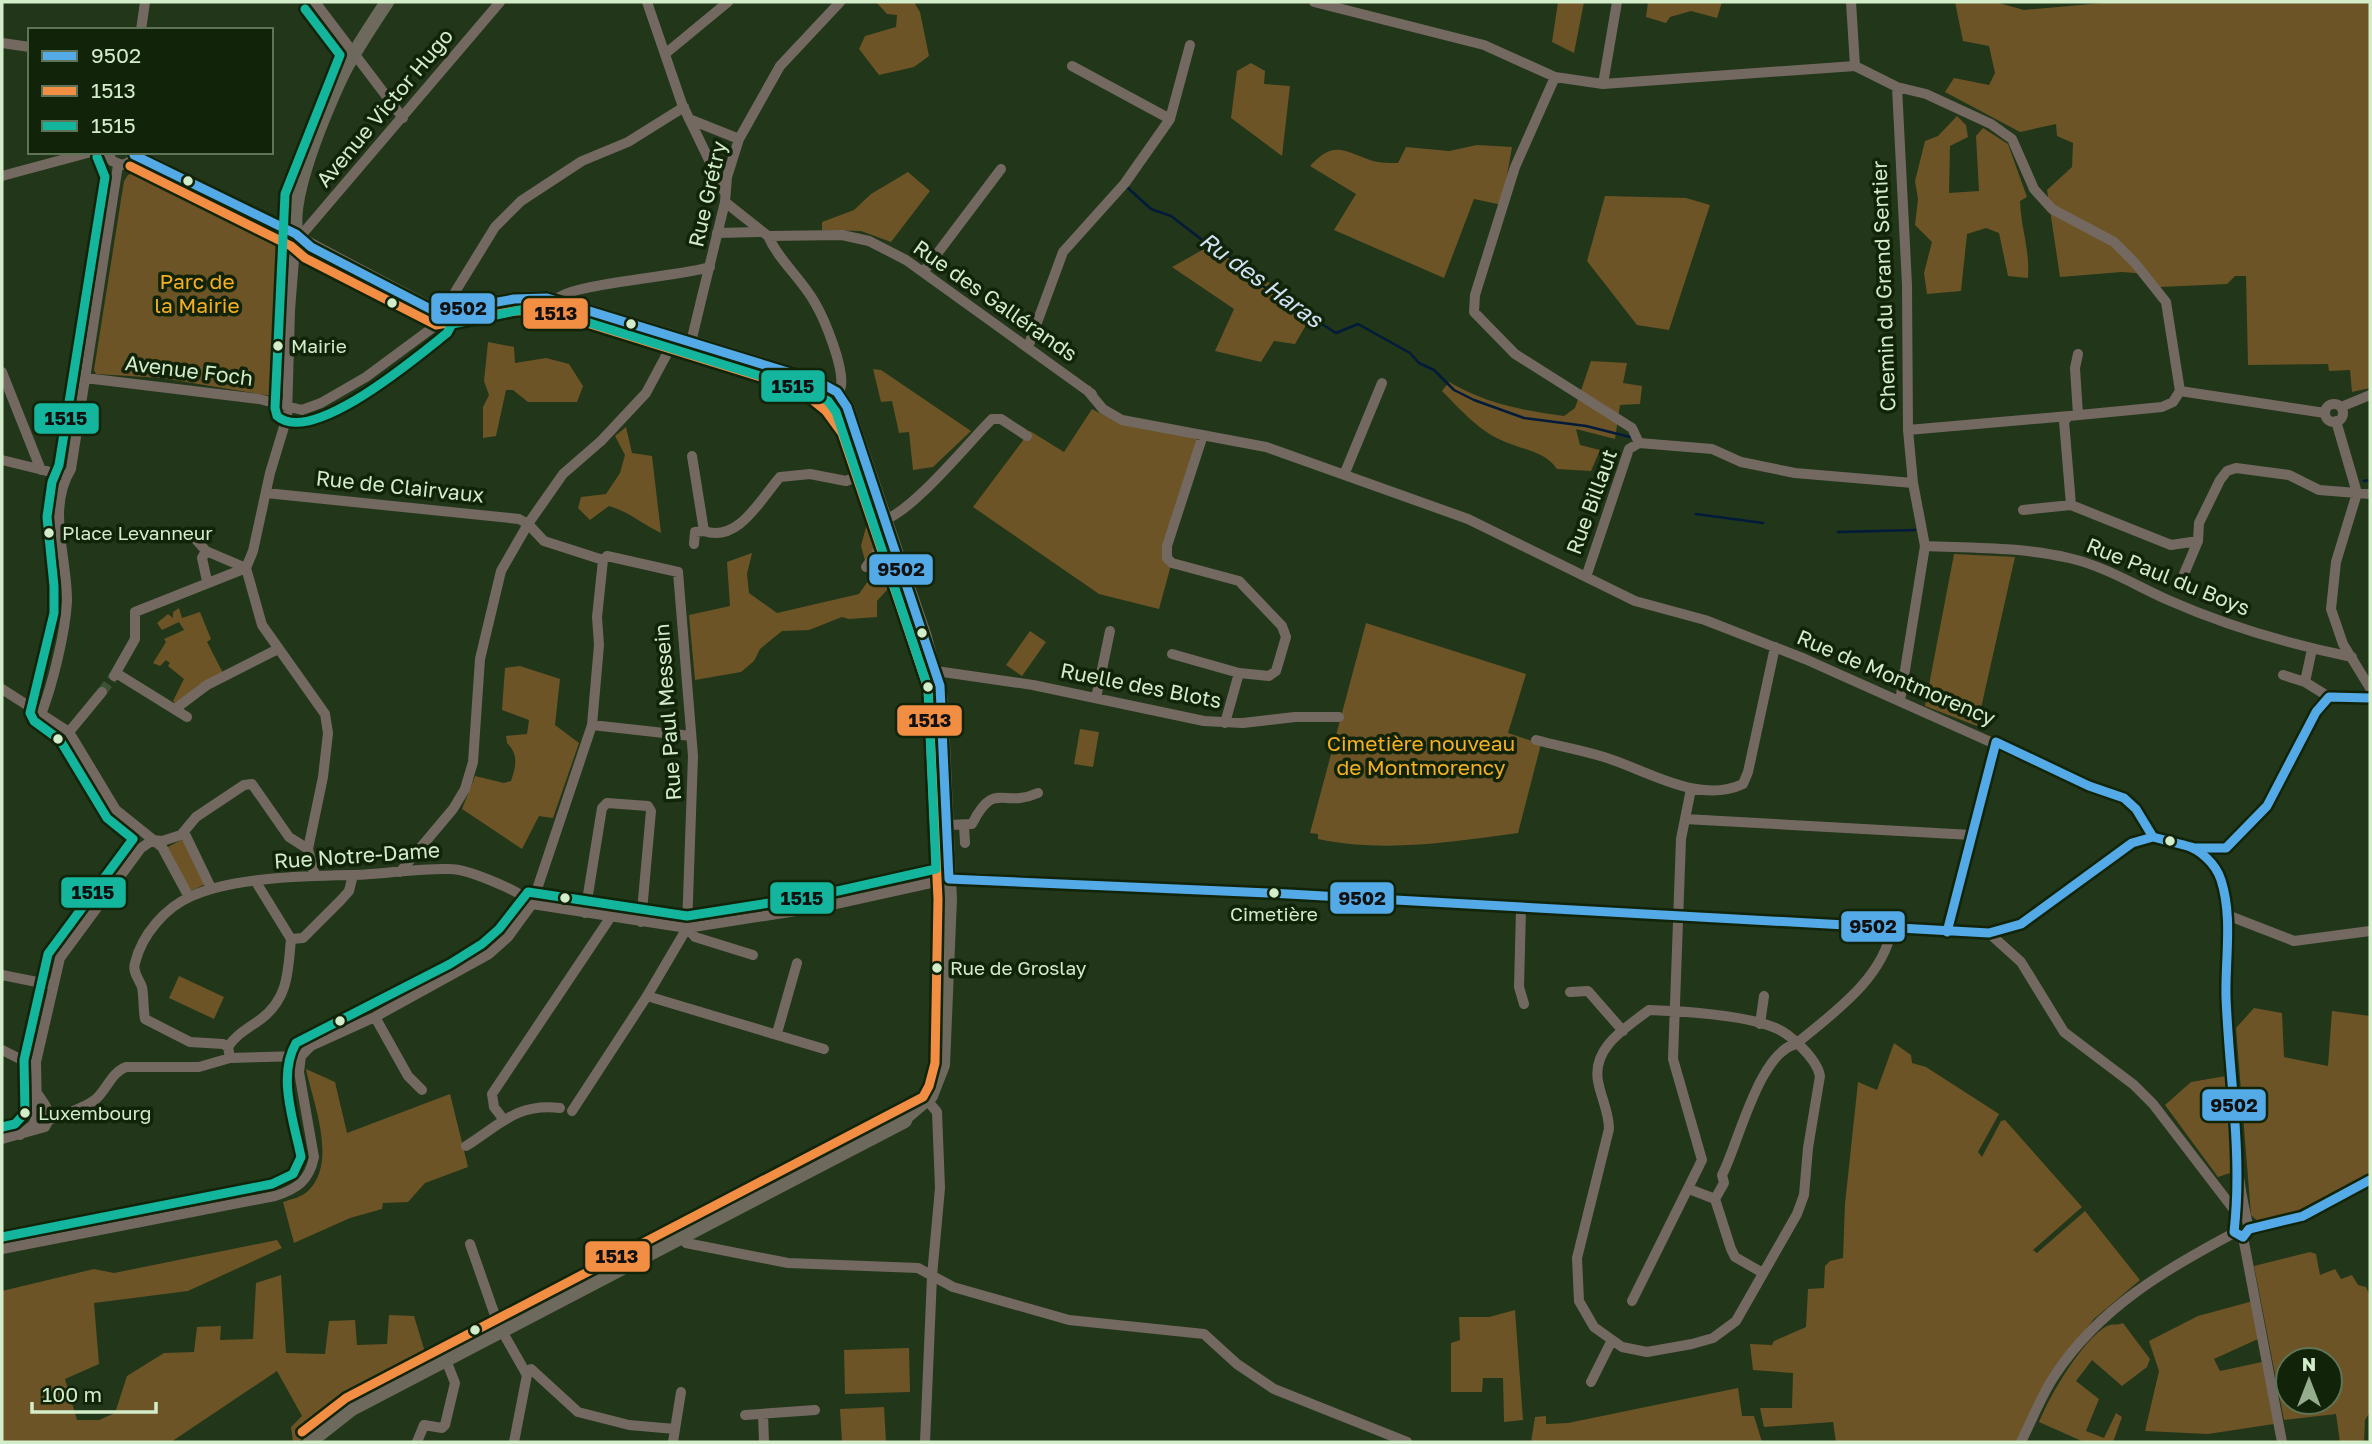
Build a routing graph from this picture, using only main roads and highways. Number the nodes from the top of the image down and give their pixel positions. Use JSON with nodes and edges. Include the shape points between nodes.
{"nodes":[{"id":1,"x":387,"y":2,"type":"edge"},
{"id":2,"x":310,"y":1442,"type":"edge"}],
"edges":[{"from":1,"to":2,"type":"main road","via":[[342,77],[300,185],[296,234],[434,312],[524,298],[555,300],[805,378],[835,397],[853,427],[936,671],[941,698],[950,879],[946,1072],[930,1103],[898,1124],[344,1414]]}]}
